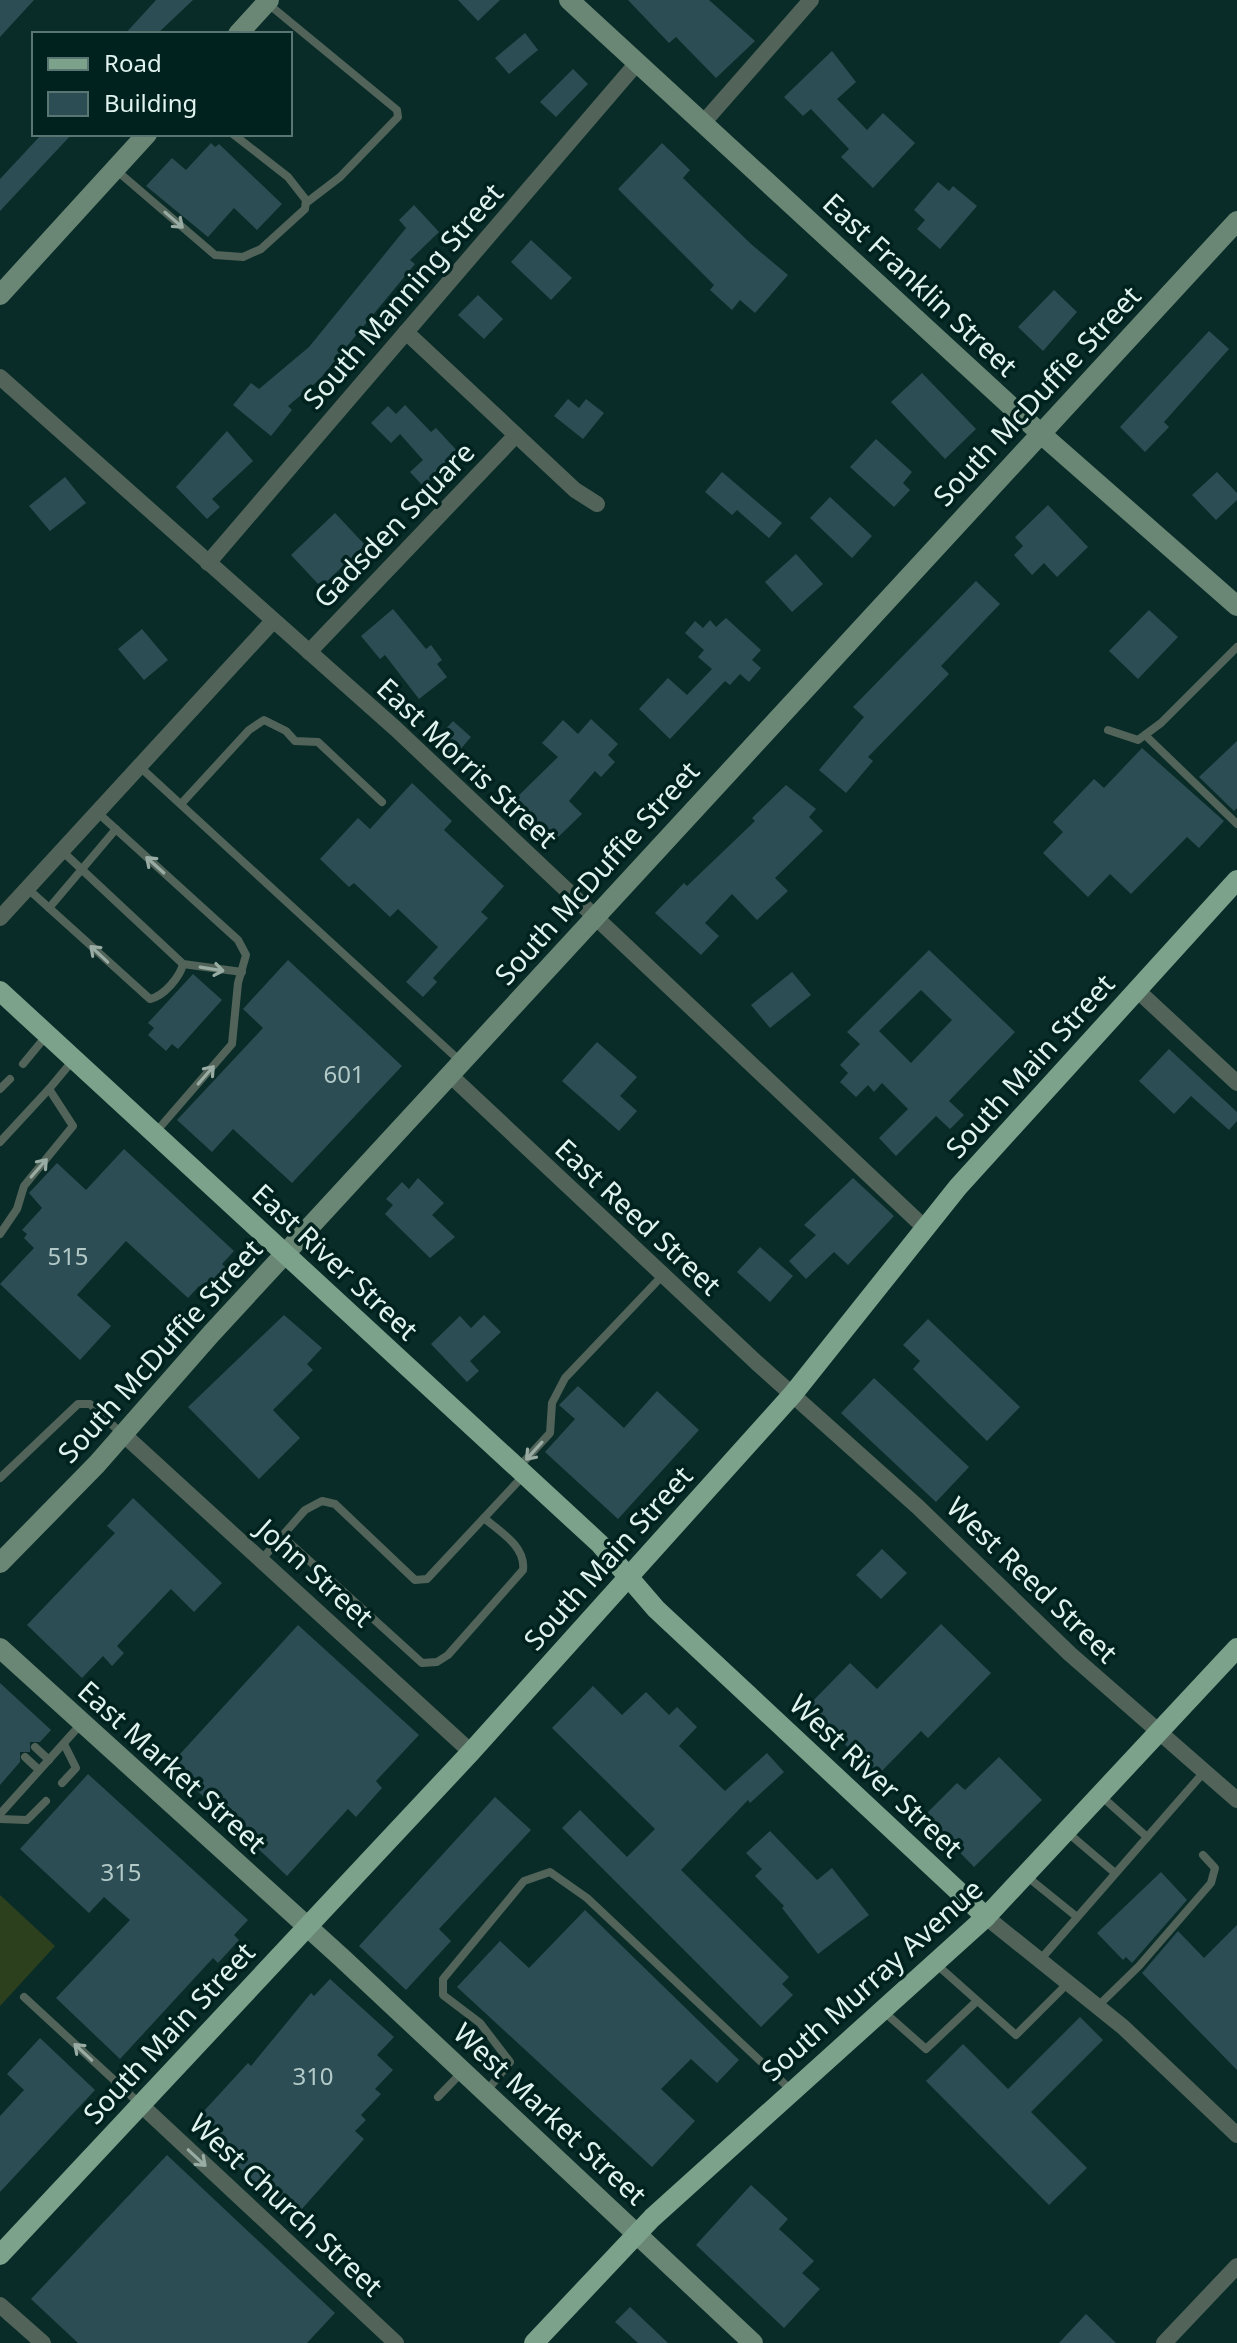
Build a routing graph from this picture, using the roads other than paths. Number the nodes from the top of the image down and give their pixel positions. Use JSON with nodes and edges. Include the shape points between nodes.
{"nodes":[{"id":1,"x":569,"y":0,"type":"edge"},
{"id":2,"x":811,"y":0,"type":"edge"},
{"id":3,"x":268,"y":2,"type":"edge"},
{"id":4,"x":240,"y":32,"type":"edge"},
{"id":5,"x":637,"y":63,"type":"junction"},
{"id":6,"x":703,"y":123,"type":"junction"},
{"id":7,"x":145,"y":136,"type":"edge"},
{"id":8,"x":236,"y":136,"type":"edge"},
{"id":9,"x":116,"y":169,"type":"junction"},
{"id":10,"x":306,"y":203,"type":"junction"},
{"id":11,"x":1237,"y":221,"type":"edge"},
{"id":12,"x":0,"y":295,"type":"edge"},
{"id":13,"x":406,"y":332,"type":"junction"},
{"id":14,"x":0,"y":377,"type":"edge"},
{"id":15,"x":1040,"y":433,"type":"junction"},
{"id":16,"x":516,"y":435,"type":"junction"},
{"id":17,"x":597,"y":504,"type":"dead end"},
{"id":18,"x":208,"y":563,"type":"junction"},
{"id":19,"x":1237,"y":606,"type":"edge"},
{"id":20,"x":273,"y":621,"type":"junction"},
{"id":21,"x":1237,"y":647,"type":"edge"},
{"id":22,"x":309,"y":652,"type":"junction"},
{"id":23,"x":1108,"y":730,"type":"dead end"},
{"id":24,"x":1145,"y":735,"type":"junction"},
{"id":25,"x":139,"y":767,"type":"junction"},
{"id":26,"x":382,"y":802,"type":"dead end"},
{"id":27,"x":181,"y":804,"type":"junction"},
{"id":28,"x":97,"y":812,"type":"junction"},
{"id":29,"x":1237,"y":824,"type":"edge"},
{"id":30,"x":116,"y":829,"type":"junction"},
{"id":31,"x":62,"y":850,"type":"junction"},
{"id":32,"x":82,"y":869,"type":"junction"},
{"id":33,"x":1237,"y":880,"type":"edge"},
{"id":34,"x":27,"y":888,"type":"junction"},
{"id":35,"x":49,"y":908,"type":"junction"},
{"id":36,"x":594,"y":917,"type":"junction"},
{"id":37,"x":0,"y":918,"type":"edge"},
{"id":38,"x":183,"y":964,"type":"junction"},
{"id":39,"x":242,"y":972,"type":"junction"},
{"id":40,"x":1137,"y":990,"type":"junction"},
{"id":41,"x":0,"y":991,"type":"edge"},
{"id":42,"x":48,"y":1035,"type":"junction"},
{"id":43,"x":74,"y":1059,"type":"junction"},
{"id":44,"x":23,"y":1064,"type":"dead end"},
{"id":45,"x":456,"y":1068,"type":"junction"},
{"id":46,"x":10,"y":1079,"type":"dead end"},
{"id":47,"x":1237,"y":1083,"type":"edge"},
{"id":48,"x":0,"y":1089,"type":"edge"},
{"id":49,"x":49,"y":1089,"type":"junction"},
{"id":50,"x":155,"y":1134,"type":"junction"},
{"id":51,"x":0,"y":1142,"type":"edge"},
{"id":52,"x":926,"y":1229,"type":"junction"},
{"id":53,"x":0,"y":1234,"type":"edge"},
{"id":54,"x":285,"y":1253,"type":"junction"},
{"id":55,"x":663,"y":1275,"type":"junction"},
{"id":56,"x":793,"y":1394,"type":"junction"},
{"id":57,"x":123,"y":1434,"type":"junction"},
{"id":58,"x":521,"y":1472,"type":"junction"},
{"id":59,"x":0,"y":1478,"type":"edge"},
{"id":60,"x":484,"y":1518,"type":"junction"},
{"id":61,"x":282,"y":1536,"type":"junction"},
{"id":62,"x":262,"y":1559,"type":"junction"},
{"id":63,"x":0,"y":1563,"type":"edge"},
{"id":64,"x":629,"y":1576,"type":"junction"},
{"id":65,"x":0,"y":1648,"type":"edge"},
{"id":66,"x":1237,"y":1648,"type":"edge"},
{"id":67,"x":82,"y":1723,"type":"junction"},
{"id":68,"x":1157,"y":1732,"type":"junction"},
{"id":69,"x":64,"y":1744,"type":"junction"},
{"id":70,"x":35,"y":1747,"type":"dead end"},
{"id":71,"x":471,"y":1752,"type":"junction"},
{"id":72,"x":25,"y":1757,"type":"dead end"},
{"id":73,"x":49,"y":1760,"type":"junction"},
{"id":74,"x":39,"y":1770,"type":"junction"},
{"id":75,"x":1204,"y":1772,"type":"junction"},
{"id":76,"x":62,"y":1783,"type":"dead end"},
{"id":77,"x":1100,"y":1794,"type":"junction"},
{"id":78,"x":1237,"y":1800,"type":"edge"},
{"id":79,"x":46,"y":1801,"type":"dead end"},
{"id":80,"x":0,"y":1816,"type":"edge"},
{"id":81,"x":1066,"y":1831,"type":"junction"},
{"id":82,"x":1147,"y":1837,"type":"junction"},
{"id":83,"x":1203,"y":1855,"type":"dead end"},
{"id":84,"x":1115,"y":1873,"type":"junction"},
{"id":85,"x":1025,"y":1875,"type":"junction"},
{"id":86,"x":986,"y":1917,"type":"junction"},
{"id":87,"x":1077,"y":1917,"type":"junction"},
{"id":88,"x":308,"y":1927,"type":"junction"},
{"id":89,"x":1040,"y":1960,"type":"junction"},
{"id":90,"x":936,"y":1964,"type":"junction"},
{"id":91,"x":1068,"y":1983,"type":"junction"},
{"id":92,"x":24,"y":1997,"type":"dead end"},
{"id":93,"x":977,"y":2001,"type":"junction"},
{"id":94,"x":1097,"y":2006,"type":"junction"},
{"id":95,"x":883,"y":2011,"type":"junction"},
{"id":96,"x":463,"y":2071,"type":"junction"},
{"id":97,"x":792,"y":2090,"type":"junction"},
{"id":98,"x":486,"y":2092,"type":"junction"},
{"id":99,"x":438,"y":2097,"type":"dead end"},
{"id":100,"x":140,"y":2104,"type":"junction"},
{"id":101,"x":1237,"y":2135,"type":"edge"},
{"id":102,"x":635,"y":2234,"type":"junction"},
{"id":103,"x":0,"y":2255,"type":"edge"},
{"id":104,"x":1237,"y":2266,"type":"edge"},
{"id":105,"x":0,"y":2305,"type":"edge"},
{"id":106,"x":43,"y":2343,"type":"edge"},
{"id":107,"x":396,"y":2343,"type":"edge"},
{"id":108,"x":534,"y":2343,"type":"edge"},
{"id":109,"x":753,"y":2343,"type":"edge"},
{"id":110,"x":1164,"y":2343,"type":"edge"}],
"edges":[{"from":1,"to":5,"type":"street","name":"East Franklin Street"},
{"from":2,"to":6,"type":"street"},
{"from":3,"to":4,"type":"street"},
{"from":3,"to":10,"type":"lane","via":[[397,110],[398,117],[340,177]]},
{"from":5,"to":6,"type":"street","name":"East Franklin Street"},
{"from":5,"to":13,"type":"street","name":"South Manning Street"},
{"from":6,"to":15,"type":"street","name":"East Franklin Street"},
{"from":7,"to":9,"type":"street"},
{"from":8,"to":10,"type":"lane","via":[[288,177]]},
{"from":9,"to":10,"type":"lane","one_way":true,"via":[[215,255],[243,257],[261,249]]},
{"from":9,"to":12,"type":"street"},
{"from":11,"to":15,"type":"street","name":"South McDuffie Street"},
{"from":13,"to":16,"type":"street","name":"Gadsden Square"},
{"from":13,"to":18,"type":"street","name":"South Manning Street"},
{"from":14,"to":18,"type":"street","name":"East Morris Street"},
{"from":15,"to":19,"type":"street","name":"East Franklin Street"},
{"from":15,"to":36,"type":"street","name":"South McDuffie Street"},
{"from":16,"to":17,"type":"street","name":"Gadsden Square"},
{"from":16,"to":22,"type":"street","name":"Gadsden Square"},
{"from":18,"to":20,"type":"street","name":"East Morris Street"},
{"from":20,"to":22,"type":"street","name":"East Morris Street"},
{"from":20,"to":25,"type":"street"},
{"from":21,"to":24,"type":"lane"},
{"from":22,"to":36,"type":"street","name":"East Morris Street"},
{"from":23,"to":24,"type":"lane","via":[[1138,740]]},
{"from":24,"to":29,"type":"lane"},
{"from":25,"to":27,"type":"lane"},
{"from":25,"to":28,"type":"street"},
{"from":26,"to":27,"type":"lane","via":[[318,742],[295,741],[264,720]]},
{"from":27,"to":45,"type":"lane"},
{"from":28,"to":30,"type":"lane"},
{"from":28,"to":31,"type":"street"},
{"from":30,"to":32,"type":"lane"},
{"from":39,"to":30,"type":"lane","one_way":true,"via":[[246,955],[238,940]]},
{"from":31,"to":32,"type":"lane"},
{"from":31,"to":34,"type":"street"},
{"from":32,"to":35,"type":"lane"},
{"from":32,"to":38,"type":"lane"},
{"from":33,"to":40,"type":"main road","name":"South Main Street"},
{"from":34,"to":35,"type":"lane"},
{"from":34,"to":37,"type":"street"},
{"from":38,"to":35,"type":"lane","one_way":true,"via":[[181,973],[150,999]]},
{"from":36,"to":45,"type":"street","name":"South McDuffie Street"},
{"from":36,"to":52,"type":"street","name":"East Morris Street"},
{"from":38,"to":39,"type":"lane","one_way":true},
{"from":50,"to":39,"type":"lane","one_way":true,"via":[[232,1044]]},
{"from":40,"to":47,"type":"street"},
{"from":40,"to":52,"type":"main road","name":"South Main Street"},
{"from":41,"to":42,"type":"main road","name":"East River Street"},
{"from":42,"to":43,"type":"main road","name":"East River Street"},
{"from":42,"to":44,"type":"lane"},
{"from":43,"to":49,"type":"lane"},
{"from":43,"to":50,"type":"main road","name":"East River Street"},
{"from":45,"to":54,"type":"street","name":"South McDuffie Street"},
{"from":45,"to":55,"type":"street","name":"East Reed Street"},
{"from":46,"to":48,"type":"lane"},
{"from":49,"to":51,"type":"lane"},
{"from":53,"to":49,"type":"lane","one_way":true,"via":[[17,1209],[24,1186],[73,1126]]},
{"from":50,"to":54,"type":"main road","name":"East River Street"},
{"from":52,"to":56,"type":"main road","name":"South Main Street"},
{"from":54,"to":57,"type":"street","name":"South McDuffie Street"},
{"from":54,"to":58,"type":"main road","name":"East River Street"},
{"from":55,"to":56,"type":"street","name":"East Reed Street"},
{"from":55,"to":58,"type":"lane","one_way":true,"via":[[565,1378],[552,1403],[550,1433]]},
{"from":56,"to":64,"type":"main road","name":"South Main Street"},
{"from":56,"to":68,"type":"street","name":"West Reed Street"},
{"from":57,"to":59,"type":"lane","via":[[90,1404],[78,1404]]},
{"from":57,"to":62,"type":"street","name":"John Street"},
{"from":57,"to":63,"type":"street","name":"South McDuffie Street"},
{"from":58,"to":60,"type":"lane"},
{"from":58,"to":64,"type":"main road","name":"East River Street"},
{"from":60,"to":61,"type":"lane","via":[[427,1579],[415,1580],[335,1504],[322,1501],[305,1510]]},
{"from":60,"to":61,"type":"lane","via":[[516,1546],[523,1570],[437,1662],[422,1663]]},
{"from":61,"to":62,"type":"lane"},
{"from":62,"to":71,"type":"street","name":"John Street"},
{"from":64,"to":71,"type":"main road","name":"South Main Street"},
{"from":64,"to":86,"type":"main road","name":"West River Street","via":[[656,1609]]},
{"from":65,"to":67,"type":"street","name":"East Market Street"},
{"from":66,"to":68,"type":"main road","name":"South Murray Avenue"},
{"from":67,"to":69,"type":"lane"},
{"from":67,"to":88,"type":"street","name":"East Market Street"},
{"from":68,"to":75,"type":"street","name":"West Reed Street"},
{"from":68,"to":77,"type":"main road","name":"South Murray Avenue"},
{"from":69,"to":73,"type":"lane"},
{"from":69,"to":76,"type":"lane","via":[[76,1768]]},
{"from":70,"to":73,"type":"lane"},
{"from":71,"to":88,"type":"main road","name":"South Main Street"},
{"from":72,"to":74,"type":"lane"},
{"from":73,"to":74,"type":"lane"},
{"from":74,"to":80,"type":"lane"},
{"from":75,"to":78,"type":"street","name":"West Reed Street"},
{"from":75,"to":82,"type":"lane"},
{"from":77,"to":81,"type":"main road","name":"South Murray Avenue"},
{"from":77,"to":82,"type":"lane"},
{"from":79,"to":80,"type":"lane","via":[[27,1820]]},
{"from":81,"to":84,"type":"lane"},
{"from":81,"to":85,"type":"main road","name":"South Murray Avenue"},
{"from":82,"to":84,"type":"lane"},
{"from":83,"to":94,"type":"lane","via":[[1215,1868],[1211,1883]]},
{"from":84,"to":87,"type":"lane"},
{"from":85,"to":86,"type":"main road","name":"South Murray Avenue"},
{"from":85,"to":87,"type":"lane"},
{"from":86,"to":89,"type":"street","name":"West River Street"},
{"from":86,"to":90,"type":"main road","name":"South Murray Avenue"},
{"from":87,"to":89,"type":"lane"},
{"from":88,"to":96,"type":"street","name":"West Market Street"},
{"from":88,"to":100,"type":"main road","name":"South Main Street"},
{"from":89,"to":91,"type":"street","name":"West River Street"},
{"from":90,"to":93,"type":"lane"},
{"from":90,"to":95,"type":"main road","name":"South Murray Avenue"},
{"from":91,"to":93,"type":"lane","via":[[1016,2035]]},
{"from":91,"to":94,"type":"street","name":"West River Street"},
{"from":100,"to":92,"type":"lane","one_way":true},
{"from":93,"to":95,"type":"lane","via":[[926,2049]]},
{"from":94,"to":101,"type":"street","name":"West River Street"},
{"from":95,"to":97,"type":"main road","name":"South Murray Avenue"},
{"from":96,"to":98,"type":"street","name":"West Market Street"},
{"from":96,"to":99,"type":"lane"},
{"from":97,"to":98,"type":"lane","via":[[587,1898],[550,1872],[524,1881],[443,1979],[443,1995],[480,2023],[510,2062]]},
{"from":97,"to":102,"type":"main road","name":"South Murray Avenue"},
{"from":98,"to":102,"type":"street","name":"West Market Street"},
{"from":100,"to":103,"type":"main road","name":"South Main Street"},
{"from":100,"to":107,"type":"street","name":"West Church Street","one_way":true},
{"from":102,"to":108,"type":"main road","name":"South Murray Avenue"},
{"from":102,"to":109,"type":"street","name":"West Market Street"},
{"from":104,"to":110,"type":"street"},
{"from":105,"to":106,"type":"street"}]}
